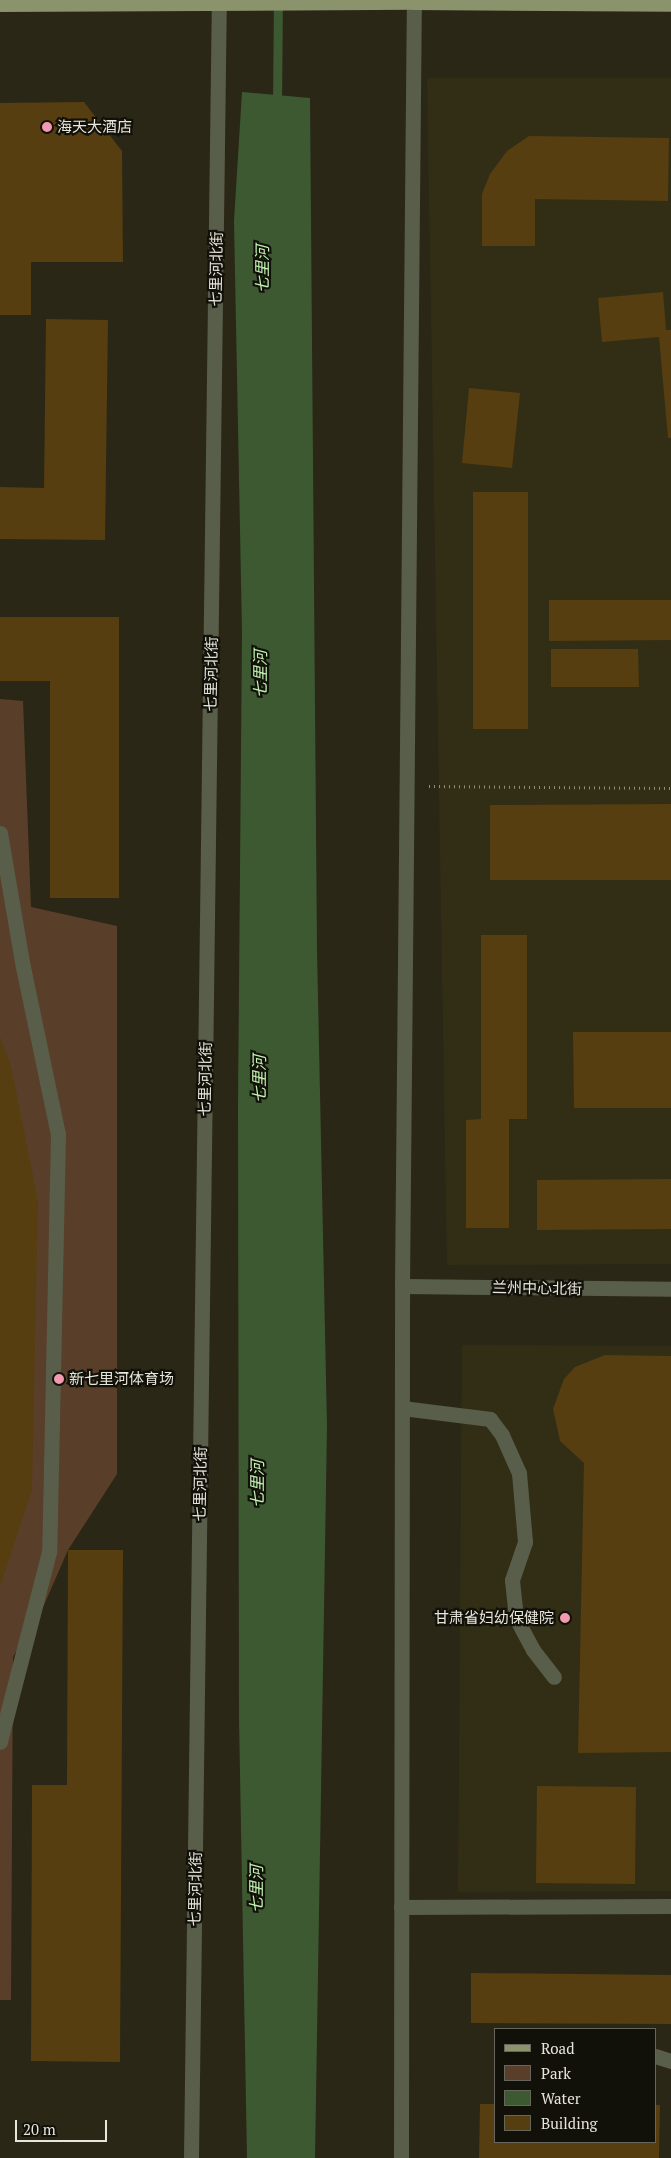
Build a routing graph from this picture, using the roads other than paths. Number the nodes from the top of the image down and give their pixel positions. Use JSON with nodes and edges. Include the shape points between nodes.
{"nodes":[{"id":1,"x":414,"y":1,"type":"edge"},
{"id":2,"x":219,"y":2,"type":"edge"},
{"id":3,"x":0,"y":4,"type":"edge"},
{"id":4,"x":671,"y":4,"type":"edge"},
{"id":5,"x":0,"y":833,"type":"edge"},
{"id":6,"x":402,"y":1286,"type":"junction"},
{"id":7,"x":671,"y":1289,"type":"edge"},
{"id":8,"x":402,"y":1408,"type":"junction"},
{"id":9,"x":554,"y":1677,"type":"dead end"},
{"id":10,"x":0,"y":1742,"type":"edge"},
{"id":11,"x":671,"y":1906,"type":"edge"},
{"id":12,"x":401,"y":1907,"type":"junction"},
{"id":13,"x":656,"y":2056,"type":"edge"},
{"id":14,"x":671,"y":2061,"type":"edge"},
{"id":15,"x":192,"y":2158,"type":"edge"},
{"id":16,"x":401,"y":2158,"type":"edge"}],
"edges":[{"from":1,"to":2,"type":"main road"},
{"from":1,"to":4,"type":"main road"},
{"from":1,"to":6,"type":"street"},
{"from":2,"to":3,"type":"main road"},
{"from":2,"to":15,"type":"street","name":"七里河北街"},
{"from":5,"to":10,"type":"street","via":[[23,967],[58,1134],[49,1552]]},
{"from":6,"to":7,"type":"street","name":"兰州中心北街"},
{"from":6,"to":8,"type":"street"},
{"from":8,"to":9,"type":"street","via":[[490,1419],[502,1435],[519,1473],[525,1542],[512,1580],[516,1618],[533,1650]]},
{"from":8,"to":12,"type":"street"},
{"from":11,"to":12,"type":"street"},
{"from":12,"to":16,"type":"street"},
{"from":13,"to":14,"type":"street"}]}
